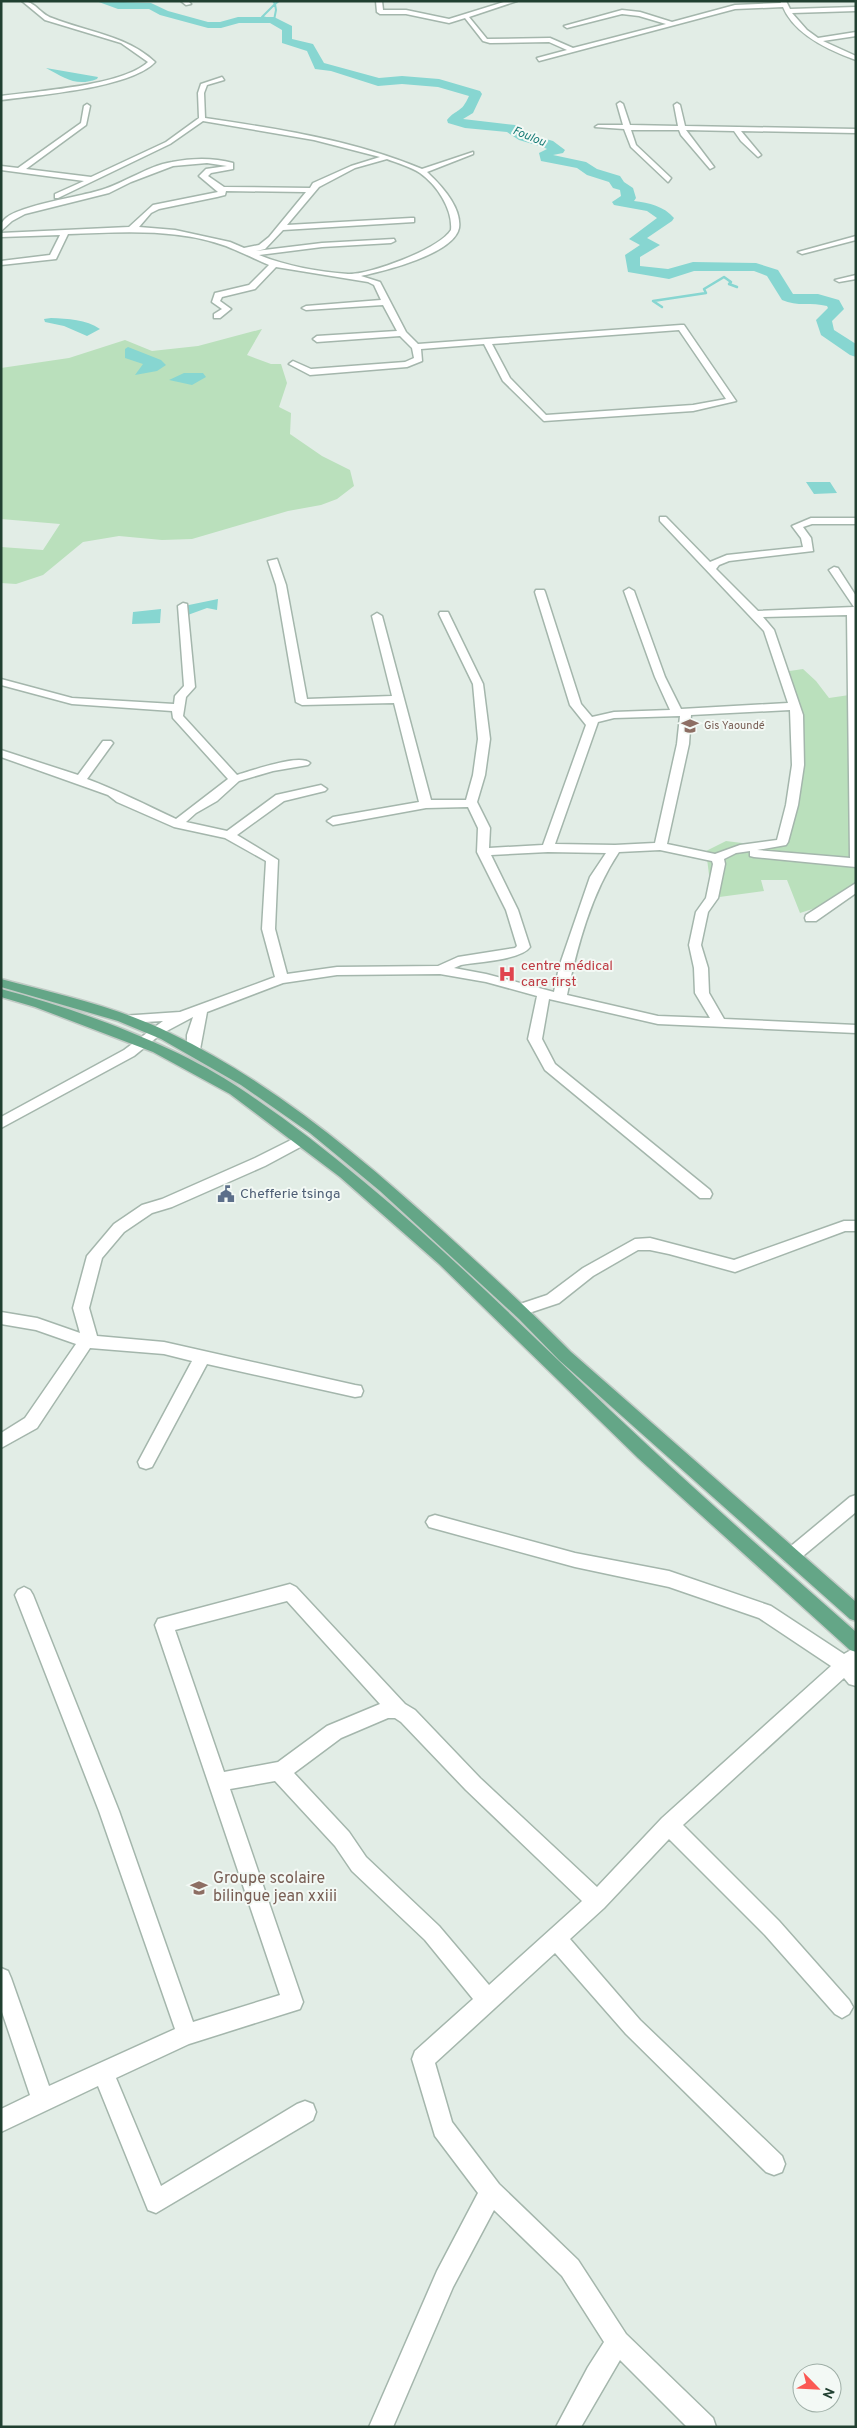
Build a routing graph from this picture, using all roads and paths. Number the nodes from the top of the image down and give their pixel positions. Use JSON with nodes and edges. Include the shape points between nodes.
{"nodes":[{"id":1,"x":25,"y":1,"type":"edge"},
{"id":2,"x":379,"y":1,"type":"edge"},
{"id":3,"x":514,"y":1,"type":"edge"},
{"id":4,"x":785,"y":6,"type":"edge"},
{"id":5,"x":856,"y":9,"type":"edge"},
{"id":6,"x":466,"y":16,"type":"junction"},
{"id":7,"x":671,"y":23,"type":"junction"},
{"id":8,"x":567,"y":26,"type":"dead end"},
{"id":9,"x":856,"y":34,"type":"edge"},
{"id":10,"x":816,"y":40,"type":"junction"},
{"id":11,"x":571,"y":49,"type":"junction"},
{"id":12,"x":856,"y":58,"type":"edge"},
{"id":13,"x":539,"y":59,"type":"dead end"},
{"id":14,"x":222,"y":79,"type":"dead end"},
{"id":15,"x":1,"y":98,"type":"edge"},
{"id":16,"x":620,"y":104,"type":"dead end"},
{"id":17,"x":677,"y":105,"type":"dead end"},
{"id":18,"x":87,"y":106,"type":"dead end"},
{"id":19,"x":202,"y":119,"type":"junction"},
{"id":20,"x":598,"y":127,"type":"dead end"},
{"id":21,"x":627,"y":128,"type":"junction"},
{"id":22,"x":682,"y":129,"type":"junction"},
{"id":23,"x":737,"y":130,"type":"junction"},
{"id":24,"x":856,"y":131,"type":"edge"},
{"id":25,"x":471,"y":153,"type":"dead end"},
{"id":26,"x":758,"y":155,"type":"dead end"},
{"id":27,"x":388,"y":157,"type":"junction"},
{"id":28,"x":710,"y":167,"type":"dead end"},
{"id":29,"x":1,"y":168,"type":"edge"},
{"id":30,"x":20,"y":170,"type":"junction"},
{"id":31,"x":422,"y":172,"type":"junction"},
{"id":32,"x":94,"y":180,"type":"junction"},
{"id":33,"x":668,"y":180,"type":"dead end"},
{"id":34,"x":222,"y":189,"type":"junction"},
{"id":35,"x":310,"y":190,"type":"junction"},
{"id":36,"x":20,"y":213,"type":"junction"},
{"id":37,"x":411,"y":220,"type":"dead end"},
{"id":38,"x":282,"y":228,"type":"junction"},
{"id":39,"x":1,"y":229,"type":"edge"},
{"id":40,"x":131,"y":229,"type":"junction"},
{"id":41,"x":66,"y":231,"type":"junction"},
{"id":42,"x":1,"y":235,"type":"edge"},
{"id":43,"x":856,"y":238,"type":"edge"},
{"id":44,"x":391,"y":241,"type":"dead end"},
{"id":45,"x":246,"y":252,"type":"junction"},
{"id":46,"x":802,"y":252,"type":"dead end"},
{"id":47,"x":1,"y":263,"type":"edge"},
{"id":48,"x":274,"y":264,"type":"junction"},
{"id":49,"x":351,"y":276,"type":"junction"},
{"id":50,"x":856,"y":277,"type":"edge"},
{"id":51,"x":839,"y":280,"type":"dead end"},
{"id":52,"x":385,"y":302,"type":"junction"},
{"id":53,"x":306,"y":308,"type":"dead end"},
{"id":54,"x":217,"y":316,"type":"dead end"},
{"id":55,"x":402,"y":333,"type":"junction"},
{"id":56,"x":317,"y":339,"type":"dead end"},
{"id":57,"x":487,"y":343,"type":"junction"},
{"id":58,"x":416,"y":348,"type":"junction"},
{"id":59,"x":293,"y":364,"type":"dead end"},
{"id":60,"x":663,"y":518,"type":"dead end"},
{"id":61,"x":856,"y":521,"type":"edge"},
{"id":62,"x":273,"y":561,"type":"dead end"},
{"id":63,"x":711,"y":569,"type":"junction"},
{"id":64,"x":834,"y":570,"type":"dead end"},
{"id":65,"x":629,"y":591,"type":"dead end"},
{"id":66,"x":540,"y":592,"type":"dead end"},
{"id":67,"x":183,"y":606,"type":"dead end"},
{"id":68,"x":854,"y":609,"type":"edge"},
{"id":69,"x":444,"y":614,"type":"dead end"},
{"id":70,"x":755,"y":614,"type":"junction"},
{"id":71,"x":377,"y":616,"type":"dead end"},
{"id":72,"x":1,"y":682,"type":"edge"},
{"id":73,"x":400,"y":699,"type":"junction"},
{"id":74,"x":792,"y":706,"type":"junction"},
{"id":75,"x":177,"y":708,"type":"junction"},
{"id":76,"x":681,"y":713,"type":"junction"},
{"id":77,"x":591,"y":724,"type":"junction"},
{"id":78,"x":107,"y":742,"type":"dead end"},
{"id":79,"x":1,"y":753,"type":"edge"},
{"id":80,"x":304,"y":763,"type":"dead end"},
{"id":81,"x":236,"y":779,"type":"junction"},
{"id":82,"x":80,"y":780,"type":"junction"},
{"id":83,"x":321,"y":789,"type":"dead end"},
{"id":84,"x":471,"y":803,"type":"junction"},
{"id":85,"x":426,"y":804,"type":"junction"},
{"id":86,"x":333,"y":821,"type":"dead end"},
{"id":87,"x":178,"y":824,"type":"junction"},
{"id":88,"x":229,"y":835,"type":"junction"},
{"id":89,"x":660,"y":846,"type":"junction"},
{"id":90,"x":548,"y":848,"type":"junction"},
{"id":91,"x":614,"y":849,"type":"junction"},
{"id":92,"x":483,"y":852,"type":"junction"},
{"id":93,"x":720,"y":856,"type":"junction"},
{"id":94,"x":855,"y":863,"type":"edge"},
{"id":95,"x":856,"y":887,"type":"edge"},
{"id":96,"x":811,"y":918,"type":"dead end"},
{"id":97,"x":440,"y":970,"type":"junction"},
{"id":98,"x":282,"y":979,"type":"junction"},
{"id":99,"x":1,"y":982,"type":"edge"},
{"id":100,"x":544,"y":992,"type":"junction"},
{"id":101,"x":1,"y":993,"type":"edge"},
{"id":102,"x":560,"y":996,"type":"junction"},
{"id":103,"x":205,"y":1010,"type":"junction"},
{"id":104,"x":183,"y":1016,"type":"junction"},
{"id":105,"x":126,"y":1019,"type":"junction"},
{"id":106,"x":720,"y":1023,"type":"junction"},
{"id":107,"x":856,"y":1029,"type":"edge"},
{"id":108,"x":154,"y":1039,"type":"junction"},
{"id":109,"x":194,"y":1052,"type":"junction"},
{"id":110,"x":1,"y":1123,"type":"edge"},
{"id":111,"x":301,"y":1140,"type":"junction"},
{"id":112,"x":705,"y":1194,"type":"dead end"},
{"id":113,"x":856,"y":1226,"type":"edge"},
{"id":114,"x":520,"y":1310,"type":"junction"},
{"id":115,"x":1,"y":1318,"type":"edge"},
{"id":116,"x":85,"y":1341,"type":"junction"},
{"id":117,"x":203,"y":1356,"type":"junction"},
{"id":118,"x":355,"y":1390,"type":"dead end"},
{"id":119,"x":1,"y":1440,"type":"edge"},
{"id":120,"x":146,"y":1462,"type":"dead end"},
{"id":121,"x":856,"y":1502,"type":"edge"},
{"id":122,"x":435,"y":1522,"type":"dead end"},
{"id":123,"x":791,"y":1556,"type":"junction"},
{"id":124,"x":24,"y":1595,"type":"dead end"},
{"id":125,"x":856,"y":1614,"type":"edge"},
{"id":126,"x":856,"y":1644,"type":"edge"},
{"id":127,"x":852,"y":1666,"type":"edge"},
{"id":128,"x":398,"y":1710,"type":"junction"},
{"id":129,"x":280,"y":1772,"type":"junction"},
{"id":130,"x":218,"y":1782,"type":"junction"},
{"id":131,"x":669,"y":1825,"type":"junction"},
{"id":132,"x":597,"y":1902,"type":"junction"},
{"id":133,"x":556,"y":1938,"type":"junction"},
{"id":134,"x":1,"y":1978,"type":"edge"},
{"id":135,"x":487,"y":2000,"type":"junction"},
{"id":136,"x":842,"y":2007,"type":"dead end"},
{"id":137,"x":187,"y":2034,"type":"junction"},
{"id":138,"x":104,"y":2072,"type":"junction"},
{"id":139,"x":42,"y":2100,"type":"junction"},
{"id":140,"x":304,"y":2112,"type":"dead end"},
{"id":141,"x":1,"y":2121,"type":"edge"},
{"id":142,"x":774,"y":2164,"type":"dead end"},
{"id":143,"x":491,"y":2192,"type":"junction"},
{"id":144,"x":618,"y":2342,"type":"junction"},
{"id":145,"x":381,"y":2427,"type":"edge"},
{"id":146,"x":568,"y":2427,"type":"edge"},
{"id":147,"x":704,"y":2427,"type":"edge"}],
"edges":[{"from":1,"to":15,"type":"street","via":[[55,23],[117,40],[152,62],[146,68],[98,84]]},
{"from":2,"to":6,"type":"street","via":[[380,12],[421,14],[449,21]]},
{"from":3,"to":6,"type":"street"},
{"from":4,"to":5,"type":"street"},
{"from":4,"to":7,"type":"street","via":[[735,7]]},
{"from":4,"to":10,"type":"street","via":[[801,30]]},
{"from":6,"to":11,"type":"street","via":[[485,40],[550,40]]},
{"from":7,"to":8,"type":"street","via":[[622,12]]},
{"from":7,"to":11,"type":"street"},
{"from":9,"to":10,"type":"street"},
{"from":10,"to":12,"type":"street"},
{"from":11,"to":13,"type":"street"},
{"from":14,"to":19,"type":"street","via":[[204,84]]},
{"from":16,"to":21,"type":"street"},
{"from":17,"to":22,"type":"street"},
{"from":18,"to":30,"type":"street","via":[[84,124]]},
{"from":19,"to":27,"type":"street","via":[[338,142]]},
{"from":19,"to":32,"type":"street","via":[[168,143]]},
{"from":20,"to":21,"type":"street"},
{"from":21,"to":22,"type":"street"},
{"from":21,"to":33,"type":"street","via":[[633,146]]},
{"from":22,"to":23,"type":"street"},
{"from":22,"to":28,"type":"street"},
{"from":23,"to":24,"type":"street"},
{"from":23,"to":26,"type":"street"},
{"from":25,"to":31,"type":"street"},
{"from":27,"to":31,"type":"street"},
{"from":27,"to":35,"type":"street","via":[[342,171]]},
{"from":29,"to":30,"type":"street"},
{"from":30,"to":32,"type":"street"},
{"from":31,"to":49,"type":"street","via":[[444,195],[454,220],[452,235],[427,252],[398,264]]},
{"from":32,"to":36,"type":"street"},
{"from":34,"to":35,"type":"street"},
{"from":34,"to":36,"type":"street","via":[[204,176],[208,171],[230,168],[232,164],[180,162],[97,194]]},
{"from":34,"to":40,"type":"street","via":[[219,194],[176,200],[155,207]]},
{"from":35,"to":38,"type":"street"},
{"from":36,"to":39,"type":"street"},
{"from":37,"to":38,"type":"street"},
{"from":38,"to":45,"type":"street","via":[[262,247]]},
{"from":40,"to":41,"type":"street"},
{"from":40,"to":45,"type":"street","via":[[194,236]]},
{"from":41,"to":42,"type":"street"},
{"from":41,"to":47,"type":"street","via":[[53,257]]},
{"from":43,"to":46,"type":"street"},
{"from":44,"to":45,"type":"street"},
{"from":45,"to":48,"type":"street"},
{"from":48,"to":49,"type":"street"},
{"from":48,"to":54,"type":"street","via":[[252,287],[218,295],[216,302],[227,309]]},
{"from":49,"to":52,"type":"street","via":[[374,282]]},
{"from":50,"to":51,"type":"street"},
{"from":52,"to":53,"type":"street"},
{"from":52,"to":55,"type":"street"},
{"from":55,"to":56,"type":"street"},
{"from":55,"to":58,"type":"street"},
{"from":57,"to":57,"type":"street","via":[[681,327],[732,401],[693,408],[544,418],[506,379]]},
{"from":57,"to":58,"type":"street"},
{"from":58,"to":59,"type":"street","via":[[419,359],[406,364],[310,372]]},
{"from":60,"to":63,"type":"street"},
{"from":61,"to":63,"type":"street","via":[[812,521],[797,526],[809,549],[727,558]]},
{"from":62,"to":73,"type":"street","via":[[281,585],[302,702]]},
{"from":63,"to":70,"type":"street"},
{"from":64,"to":68,"type":"street"},
{"from":65,"to":76,"type":"street","via":[[660,677]]},
{"from":66,"to":77,"type":"street","via":[[576,705]]},
{"from":67,"to":75,"type":"street","via":[[190,687]]},
{"from":68,"to":70,"type":"street"},
{"from":68,"to":94,"type":"street"},
{"from":69,"to":84,"type":"street","via":[[478,684],[484,739]]},
{"from":70,"to":74,"type":"street","via":[[772,638]]},
{"from":71,"to":73,"type":"street"},
{"from":72,"to":75,"type":"street","via":[[72,701]]},
{"from":73,"to":85,"type":"street"},
{"from":74,"to":76,"type":"street"},
{"from":74,"to":93,"type":"street","via":[[797,715],[798,766],[782,842],[731,850]]},
{"from":75,"to":81,"type":"street","via":[[179,721]]},
{"from":76,"to":77,"type":"street","via":[[614,715],[594,720]]},
{"from":76,"to":89,"type":"street","via":[[683,744]]},
{"from":77,"to":90,"type":"street"},
{"from":78,"to":82,"type":"street"},
{"from":79,"to":82,"type":"street"},
{"from":80,"to":81,"type":"street","via":[[271,768]]},
{"from":81,"to":87,"type":"street"},
{"from":82,"to":87,"type":"street"},
{"from":83,"to":88,"type":"street","via":[[280,798]]},
{"from":84,"to":85,"type":"street"},
{"from":84,"to":92,"type":"street","via":[[484,828]]},
{"from":85,"to":86,"type":"street"},
{"from":87,"to":88,"type":"street"},
{"from":88,"to":98,"type":"street","via":[[272,860],[274,878],[268,910],[268,935]]},
{"from":89,"to":91,"type":"street"},
{"from":89,"to":93,"type":"street"},
{"from":90,"to":91,"type":"street"},
{"from":90,"to":92,"type":"street"},
{"from":91,"to":102,"type":"street","via":[[596,877],[566,967]]},
{"from":92,"to":97,"type":"street","via":[[512,910],[524,946],[519,952],[458,961]]},
{"from":93,"to":94,"type":"street","via":[[762,854]]},
{"from":93,"to":106,"type":"street","via":[[712,898],[702,912],[695,945],[701,968],[702,993]]},
{"from":95,"to":96,"type":"street"},
{"from":97,"to":98,"type":"street","via":[[337,970]]},
{"from":97,"to":100,"type":"street"},
{"from":98,"to":103,"type":"street"},
{"from":99,"to":105,"type":"main road"},
{"from":100,"to":102,"type":"street"},
{"from":100,"to":112,"type":"street","via":[[535,1039],[550,1067]]},
{"from":101,"to":108,"type":"main road"},
{"from":102,"to":106,"type":"street","via":[[658,1020]]},
{"from":103,"to":104,"type":"street"},
{"from":103,"to":108,"type":"street"},
{"from":103,"to":109,"type":"street","via":[[194,1035]]},
{"from":104,"to":105,"type":"street"},
{"from":104,"to":108,"type":"street"},
{"from":105,"to":108,"type":"main road"},
{"from":106,"to":107,"type":"street"},
{"from":108,"to":109,"type":"main road"},
{"from":108,"to":110,"type":"street"},
{"from":108,"to":111,"type":"main road","via":[[235,1091]]},
{"from":109,"to":114,"type":"main road","via":[[246,1082],[330,1142],[385,1187]]},
{"from":111,"to":116,"type":"street","via":[[260,1162],[147,1209],[119,1228],[95,1256],[81,1308],[89,1336]]},
{"from":111,"to":126,"type":"main road","via":[[345,1173],[444,1260],[644,1453]]},
{"from":113,"to":114,"type":"street","via":[[844,1226],[735,1266],[669,1248],[635,1244],[588,1272],[553,1299]]},
{"from":114,"to":123,"type":"main road","via":[[565,1356]]},
{"from":115,"to":116,"type":"street","via":[[37,1324]]},
{"from":116,"to":117,"type":"street","via":[[164,1348]]},
{"from":116,"to":119,"type":"street","via":[[31,1423]]},
{"from":117,"to":118,"type":"street"},
{"from":117,"to":120,"type":"street"},
{"from":121,"to":123,"type":"street"},
{"from":122,"to":127,"type":"street","via":[[575,1560],[669,1579],[765,1612]]},
{"from":123,"to":125,"type":"main road"},
{"from":124,"to":137,"type":"street","via":[[110,1810]]},
{"from":127,"to":131,"type":"street"},
{"from":128,"to":129,"type":"street","via":[[387,1710],[334,1732]]},
{"from":128,"to":130,"type":"street","via":[[290,1592],[164,1625]]},
{"from":128,"to":132,"type":"street"},
{"from":129,"to":130,"type":"street"},
{"from":129,"to":135,"type":"street","via":[[342,1839],[359,1864],[432,1933]]},
{"from":130,"to":137,"type":"street","via":[[293,2002]]},
{"from":131,"to":132,"type":"street"},
{"from":131,"to":136,"type":"street","via":[[772,1928]]},
{"from":132,"to":133,"type":"street"},
{"from":133,"to":135,"type":"street"},
{"from":133,"to":142,"type":"street","via":[[634,2027]]},
{"from":134,"to":139,"type":"street"},
{"from":135,"to":143,"type":"street","via":[[423,2059],[443,2128]]},
{"from":137,"to":138,"type":"street"},
{"from":138,"to":139,"type":"street"},
{"from":138,"to":140,"type":"street","via":[[156,2202]]},
{"from":139,"to":141,"type":"street"},
{"from":143,"to":144,"type":"street","via":[[570,2268]]},
{"from":143,"to":145,"type":"street","via":[[445,2279]]},
{"from":144,"to":146,"type":"street"},
{"from":144,"to":147,"type":"street"}]}
